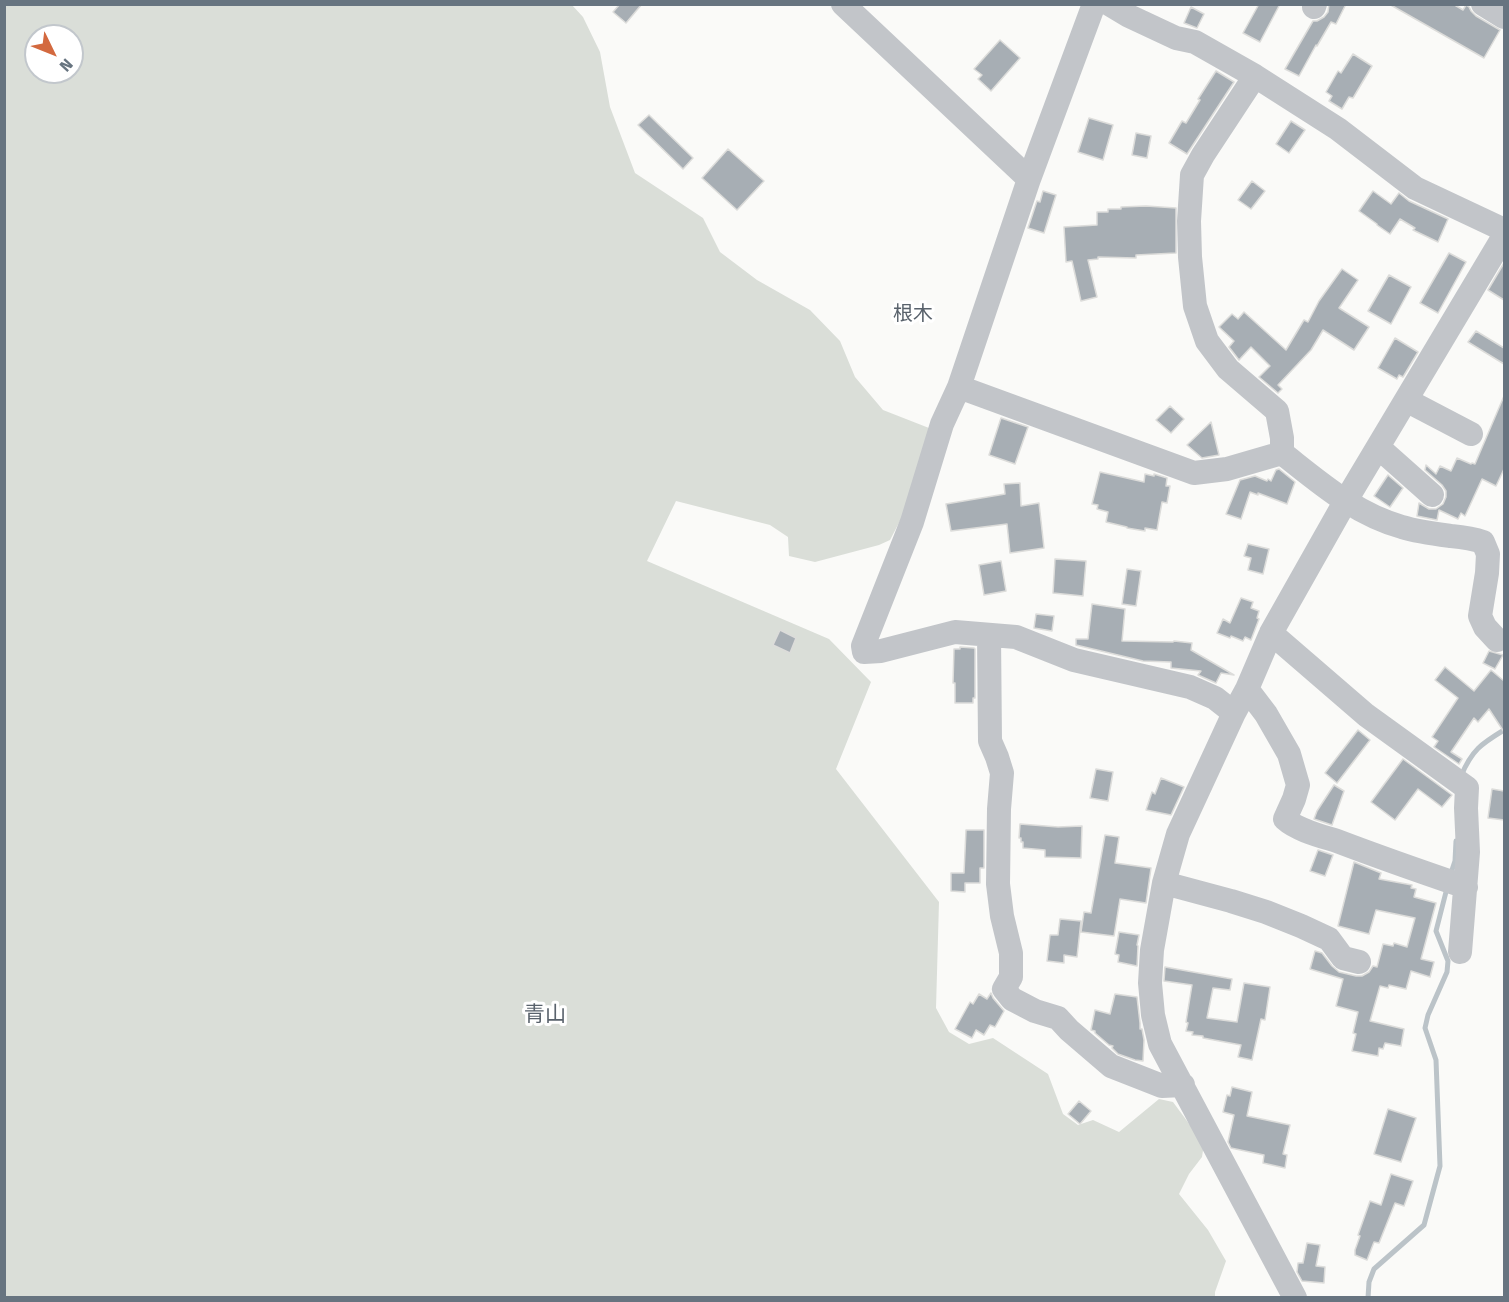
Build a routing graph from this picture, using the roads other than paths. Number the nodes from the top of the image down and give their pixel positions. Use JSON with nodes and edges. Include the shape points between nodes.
{"nodes":[{"id":1,"x":843,"y":4,"type":"edge"},
{"id":2,"x":1094,"y":4,"type":"edge"},
{"id":3,"x":1109,"y":4,"type":"edge"},
{"id":4,"x":1483,"y":4,"type":"edge"},
{"id":5,"x":1504,"y":17,"type":"edge"},
{"id":6,"x":1255,"y":76,"type":"junction"},
{"id":7,"x":1029,"y":179,"type":"junction"},
{"id":8,"x":1504,"y":230,"type":"edge"},
{"id":9,"x":1504,"y":236,"type":"edge"},
{"id":10,"x":959,"y":387,"type":"junction"},
{"id":11,"x":1406,"y":400,"type":"junction"},
{"id":12,"x":1471,"y":434,"type":"dead end"},
{"id":13,"x":1378,"y":447,"type":"junction"},
{"id":14,"x":1282,"y":453,"type":"junction"},
{"id":15,"x":1432,"y":495,"type":"dead end"},
{"id":16,"x":1345,"y":502,"type":"junction"},
{"id":17,"x":1271,"y":633,"type":"junction"},
{"id":18,"x":989,"y":635,"type":"junction"},
{"id":19,"x":1497,"y":640,"type":"dead end"},
{"id":20,"x":1246,"y":689,"type":"junction"},
{"id":21,"x":1234,"y":712,"type":"junction"},
{"id":22,"x":1164,"y":883,"type":"junction"},
{"id":23,"x":1466,"y":886,"type":"junction"},
{"id":24,"x":1460,"y":952,"type":"dead end"},
{"id":25,"x":1359,"y":962,"type":"dead end"},
{"id":26,"x":1183,"y":1086,"type":"junction"},
{"id":27,"x":1295,"y":1298,"type":"edge"}],
"edges":[{"from":1,"to":7,"type":"street"},
{"from":2,"to":7,"type":"street"},
{"from":3,"to":6,"type":"street","via":[[1176,38],[1195,42]]},
{"from":4,"to":5,"type":"street"},
{"from":6,"to":8,"type":"street","via":[[1338,129],[1415,188]]},
{"from":6,"to":14,"type":"street","via":[[1192,175],[1190,257],[1195,306],[1207,341],[1228,369],[1277,411]]},
{"from":7,"to":10,"type":"street"},
{"from":9,"to":11,"type":"street"},
{"from":10,"to":14,"type":"street","via":[[1194,473],[1227,469]]},
{"from":10,"to":18,"type":"street","via":[[942,424],[912,522],[863,646],[864,652],[881,651],[955,632]]},
{"from":11,"to":12,"type":"street"},
{"from":11,"to":13,"type":"street"},
{"from":13,"to":15,"type":"street"},
{"from":13,"to":16,"type":"street"},
{"from":14,"to":16,"type":"street"},
{"from":16,"to":17,"type":"street"},
{"from":16,"to":19,"type":"street","via":[[1400,527],[1483,542],[1488,554],[1480,616]]},
{"from":17,"to":20,"type":"street"},
{"from":17,"to":23,"type":"street","via":[[1366,715],[1467,788]]},
{"from":18,"to":21,"type":"street","via":[[1017,637],[1074,660],[1190,687]]},
{"from":18,"to":26,"type":"street","via":[[990,741],[1002,773],[998,884],[1011,953],[1011,977],[1004,989],[1012,999],[1058,1018],[1111,1066],[1162,1086]]},
{"from":20,"to":21,"type":"street"},
{"from":20,"to":23,"type":"street","via":[[1289,754],[1298,785],[1285,819],[1289,823]]},
{"from":21,"to":22,"type":"street","via":[[1178,834]]},
{"from":22,"to":25,"type":"street","via":[[1301,926],[1329,939],[1343,958]]},
{"from":22,"to":26,"type":"street","via":[[1150,983],[1160,1044]]},
{"from":23,"to":24,"type":"street"},
{"from":26,"to":27,"type":"street"}]}
